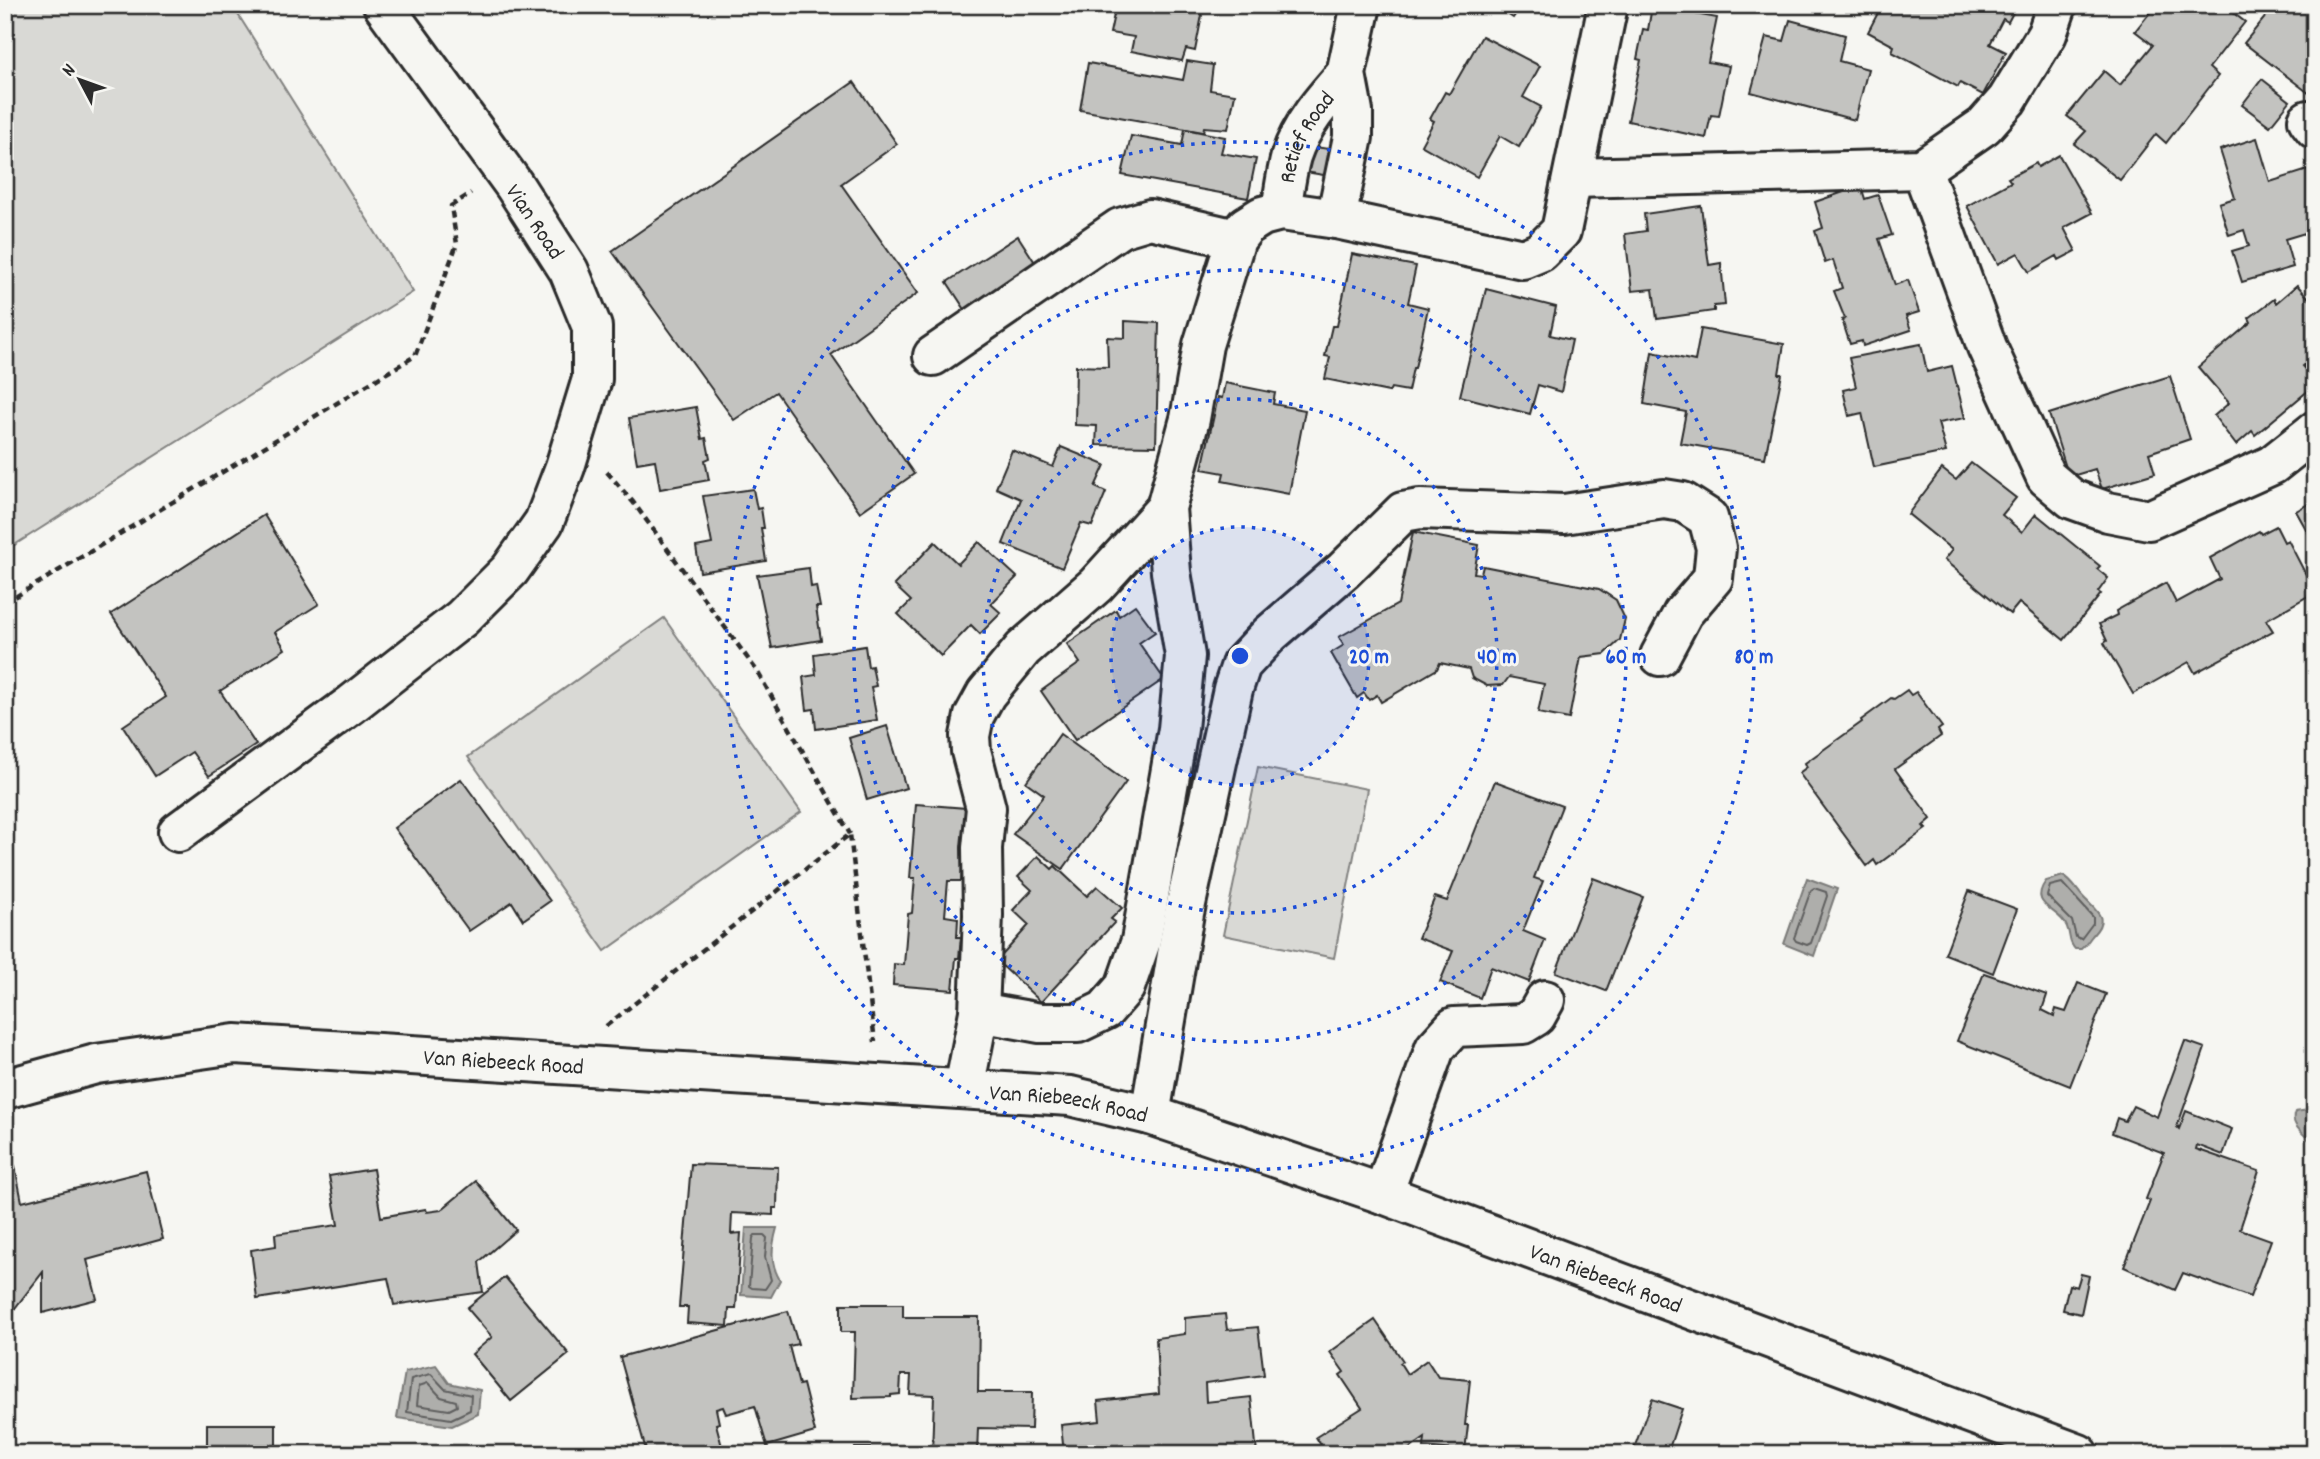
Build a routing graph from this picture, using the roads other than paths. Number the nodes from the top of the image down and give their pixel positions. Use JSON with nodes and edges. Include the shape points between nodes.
{"nodes":[{"id":1,"x":383,"y":5,"type":"edge"},
{"id":2,"x":1361,"y":5,"type":"edge"},
{"id":3,"x":1608,"y":5,"type":"edge"},
{"id":4,"x":2057,"y":5,"type":"edge"},
{"id":5,"x":1346,"y":74,"type":"junction"},
{"id":6,"x":1922,"y":169,"type":"junction"},
{"id":7,"x":1574,"y":178,"type":"junction"},
{"id":8,"x":1281,"y":211,"type":"junction"},
{"id":9,"x":1336,"y":219,"type":"junction"},
{"id":10,"x":1236,"y":239,"type":"junction"},
{"id":11,"x":933,"y":356,"type":"dead end"},
{"id":12,"x":2315,"y":430,"type":"edge"},
{"id":13,"x":1166,"y":508,"type":"junction"},
{"id":14,"x":1660,"y":656,"type":"dead end"},
{"id":15,"x":178,"y":832,"type":"dead end"},
{"id":16,"x":1545,"y":1000,"type":"dead end"},
{"id":17,"x":979,"y":1012,"type":"junction"},
{"id":18,"x":5,"y":1089,"type":"edge"},
{"id":19,"x":964,"y":1089,"type":"junction"},
{"id":20,"x":1150,"y":1115,"type":"junction"},
{"id":21,"x":1383,"y":1194,"type":"junction"},
{"id":22,"x":2079,"y":1454,"type":"edge"}],
"edges":[{"from":1,"to":15,"type":"street","name":"Vian Road","via":[[569,271],[592,327],[592,379],[544,522],[510,569],[462,618]]},
{"from":2,"to":5,"type":"street","name":"Retief Road"},
{"from":3,"to":7,"type":"street"},
{"from":4,"to":6,"type":"street","via":[[2047,34],[2007,100],[1984,126]]},
{"from":5,"to":8,"type":"street","name":"Retief Road","via":[[1298,137]]},
{"from":5,"to":9,"type":"street","name":"Retief Road","via":[[1353,137]]},
{"from":6,"to":7,"type":"street"},
{"from":6,"to":12,"type":"street","via":[[1987,347],[2046,477],[2072,499],[2149,520],[2272,465]]},
{"from":7,"to":9,"type":"street","via":[[1561,231],[1540,252],[1523,260]]},
{"from":8,"to":9,"type":"street"},
{"from":8,"to":10,"type":"street","via":[[1262,216]]},
{"from":10,"to":11,"type":"street","via":[[1150,219],[1120,228]]},
{"from":10,"to":13,"type":"street","via":[[1203,345],[1190,419]]},
{"from":13,"to":17,"type":"street","via":[[1096,585],[1023,649],[985,694],[974,716],[971,751],[986,808]]},
{"from":13,"to":17,"type":"street","via":[[1185,656],[1178,729],[1141,941],[1125,987],[1105,1010],[1078,1023],[1040,1023]]},
{"from":14,"to":20,"type":"street","via":[[1683,613],[1713,578],[1716,548],[1708,518],[1683,502],[1664,499],[1564,514],[1403,512],[1241,665],[1184,913]]},
{"from":16,"to":21,"type":"street","via":[[1536,1016],[1523,1024],[1454,1027],[1435,1048]]},
{"from":17,"to":19,"type":"street"},
{"from":18,"to":19,"type":"street","name":"Van Riebeeck Road","via":[[96,1063],[235,1044]]},
{"from":19,"to":20,"type":"street","name":"Van Riebeeck Road","via":[[1070,1096]]},
{"from":20,"to":21,"type":"street","name":"Van Riebeeck Road"},
{"from":21,"to":22,"type":"street","name":"Van Riebeeck Road"}]}
